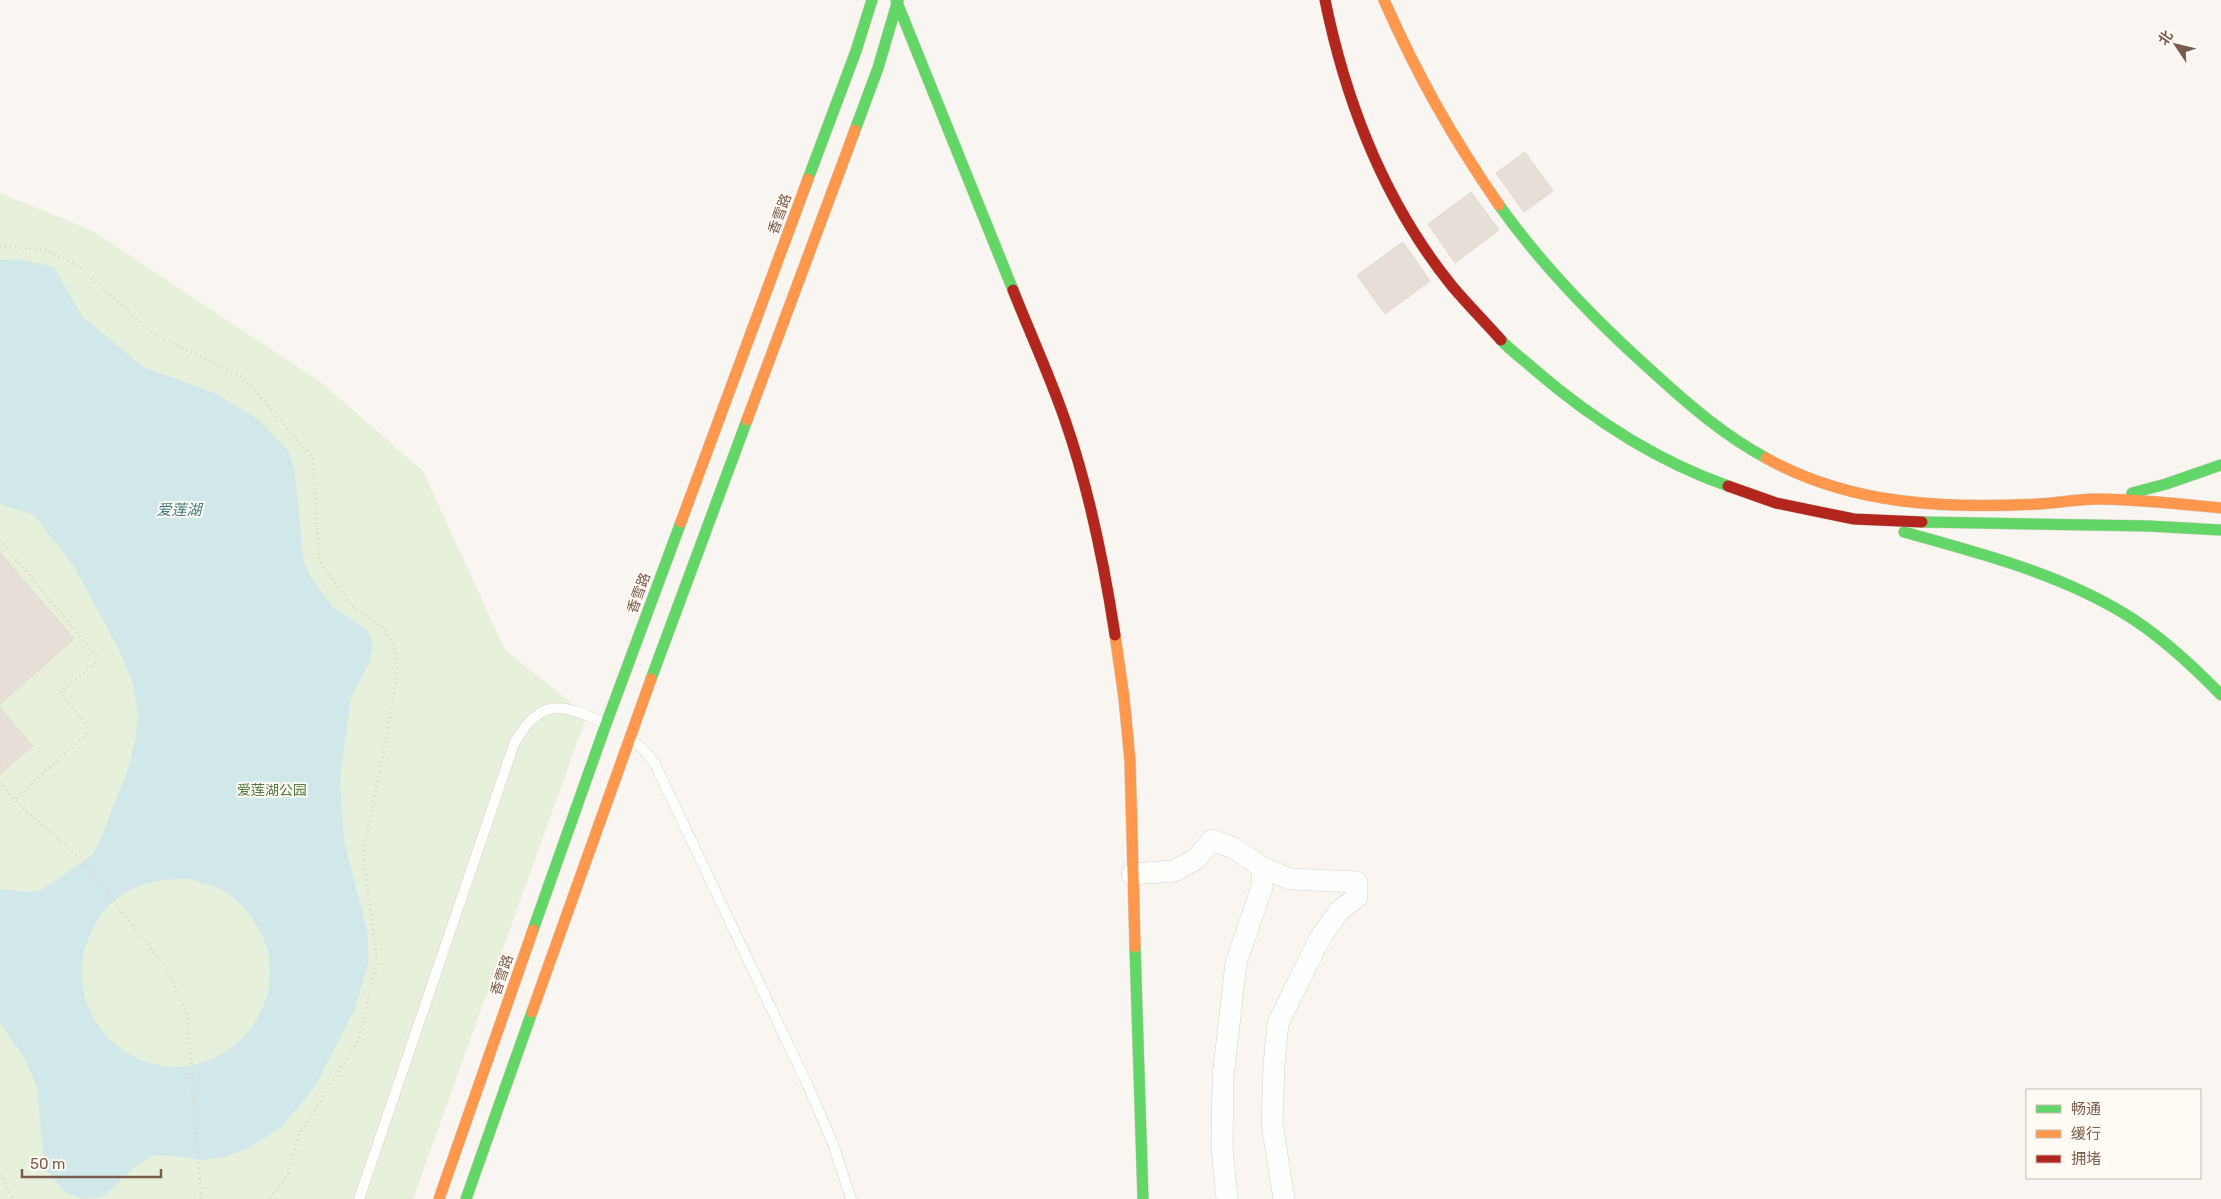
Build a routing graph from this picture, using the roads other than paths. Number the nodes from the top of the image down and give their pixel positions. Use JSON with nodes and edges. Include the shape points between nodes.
{"nodes":[{"id":1,"x":872,"y":0,"type":"edge"},
{"id":2,"x":897,"y":0,"type":"edge"},
{"id":3,"x":1325,"y":0,"type":"edge"},
{"id":4,"x":1384,"y":0,"type":"edge"},
{"id":5,"x":2221,"y":465,"type":"edge"},
{"id":6,"x":2095,"y":499,"type":"junction"},
{"id":7,"x":2221,"y":508,"type":"edge"},
{"id":8,"x":1857,"y":519,"type":"junction"},
{"id":9,"x":2221,"y":530,"type":"edge"},
{"id":10,"x":2221,"y":695,"type":"edge"},
{"id":11,"x":617,"y":731,"type":"junction"},
{"id":12,"x":1263,"y":868,"type":"junction"},
{"id":13,"x":1132,"y":874,"type":"junction"},
{"id":14,"x":359,"y":1199,"type":"edge"},
{"id":15,"x":439,"y":1199,"type":"edge"},
{"id":16,"x":466,"y":1199,"type":"edge"},
{"id":17,"x":851,"y":1199,"type":"edge"},
{"id":18,"x":1143,"y":1199,"type":"edge"},
{"id":19,"x":1227,"y":1199,"type":"edge"},
{"id":20,"x":1284,"y":1199,"type":"edge"}],
"edges":[{"from":1,"to":11,"type":"main road","name":"香雪路"},
{"from":2,"to":11,"type":"main road","name":"香雪路","via":[[878,68]]},
{"from":2,"to":13,"type":"main road","via":[[1065,420],[1081,471],[1106,576],[1118,646],[1130,760]]},
{"from":3,"to":8,"type":"main road","via":[[1348,90],[1388,188],[1426,250],[1484,324],[1547,382],[1609,428],[1692,472],[1773,501]]},
{"from":4,"to":6,"type":"main road","via":[[1418,73],[1451,131],[1492,194],[1536,252],[1588,311],[1645,367],[1738,443],[1806,478],[1864,495],[1977,505]]},
{"from":5,"to":6,"type":"main road","via":[[2166,484]]},
{"from":6,"to":7,"type":"main road"},
{"from":8,"to":9,"type":"main road","via":[[1976,524],[2143,524]]},
{"from":8,"to":10,"type":"main road","via":[[2002,561],[2097,598],[2158,637]]},
{"from":11,"to":14,"type":"lane","via":[[587,715],[552,708],[536,714],[523,727],[514,744]]},
{"from":11,"to":15,"type":"main road","name":"香雪路"},
{"from":11,"to":16,"type":"main road","name":"香雪路"},
{"from":11,"to":17,"type":"lane","via":[[643,748],[658,771],[808,1086],[833,1144]]},
{"from":12,"to":13,"type":"street","via":[[1232,847],[1212,840],[1196,859],[1174,871]]},
{"from":12,"to":19,"type":"street","via":[[1262,887],[1236,963],[1223,1078],[1222,1148]]},
{"from":12,"to":20,"type":"street","via":[[1290,880],[1357,882],[1357,896],[1339,911],[1320,938],[1278,1023],[1272,1124]]},
{"from":13,"to":18,"type":"main road"}]}
